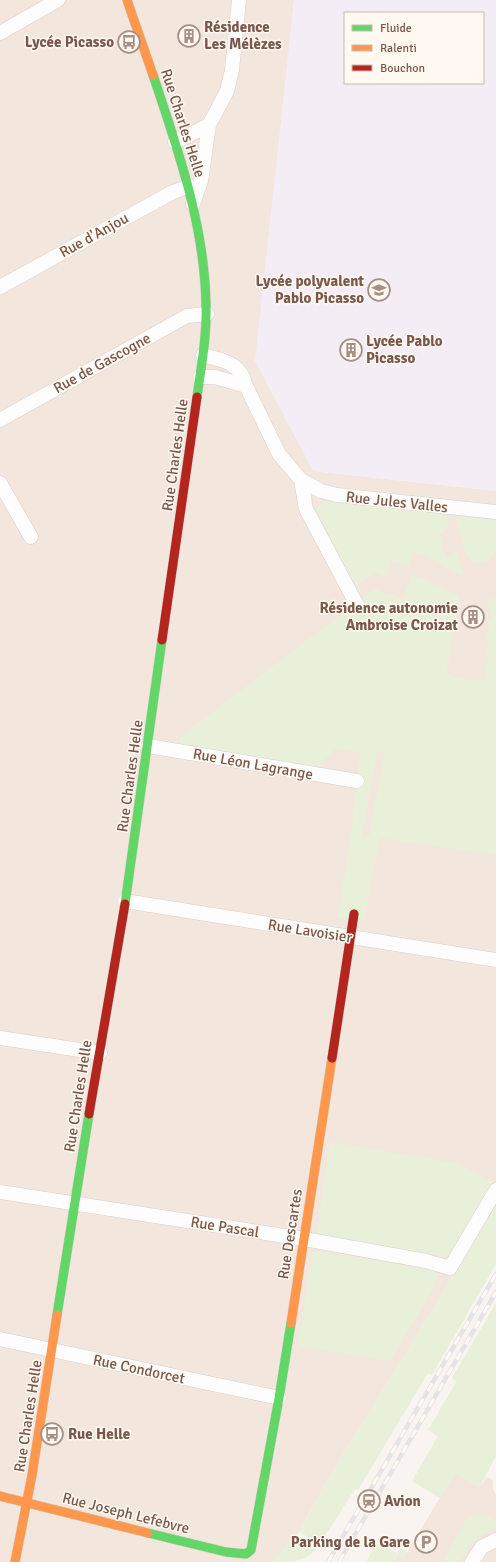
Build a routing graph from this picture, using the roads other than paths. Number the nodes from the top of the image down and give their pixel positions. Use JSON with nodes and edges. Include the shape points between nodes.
{"nodes":[{"id":1,"x":58,"y":0,"type":"edge"},
{"id":2,"x":127,"y":0,"type":"edge"},
{"id":3,"x":239,"y":0,"type":"edge"},
{"id":4,"x":0,"y":33,"type":"edge"},
{"id":5,"x":209,"y":125,"type":"junction"},
{"id":6,"x":175,"y":142,"type":"junction"},
{"id":7,"x":189,"y":186,"type":"junction"},
{"id":8,"x":193,"y":204,"type":"junction"},
{"id":9,"x":0,"y":287,"type":"edge"},
{"id":10,"x":207,"y":314,"type":"junction"},
{"id":11,"x":203,"y":355,"type":"junction"},
{"id":12,"x":200,"y":377,"type":"junction"},
{"id":13,"x":246,"y":386,"type":"junction"},
{"id":14,"x":0,"y":420,"type":"edge"},
{"id":15,"x":301,"y":480,"type":"junction"},
{"id":16,"x":0,"y":483,"type":"edge"},
{"id":17,"x":496,"y":512,"type":"edge"},
{"id":18,"x":30,"y":537,"type":"dead end"},
{"id":19,"x":358,"y":607,"type":"dead end"},
{"id":20,"x":148,"y":746,"type":"junction"},
{"id":21,"x":357,"y":781,"type":"dead end"},
{"id":22,"x":125,"y":901,"type":"junction"},
{"id":23,"x":354,"y":914,"type":"dead end"},
{"id":24,"x":351,"y":938,"type":"junction"},
{"id":25,"x":496,"y":960,"type":"edge"},
{"id":26,"x":0,"y":1038,"type":"edge"},
{"id":27,"x":100,"y":1053,"type":"junction"},
{"id":28,"x":496,"y":1190,"type":"edge"},
{"id":29,"x":0,"y":1192,"type":"edge"},
{"id":30,"x":76,"y":1203,"type":"junction"},
{"id":31,"x":304,"y":1239,"type":"junction"},
{"id":32,"x":0,"y":1339,"type":"edge"},
{"id":33,"x":52,"y":1351,"type":"junction"},
{"id":34,"x":279,"y":1398,"type":"junction"},
{"id":35,"x":0,"y":1496,"type":"edge"},
{"id":36,"x":27,"y":1503,"type":"junction"},
{"id":37,"x":496,"y":1540,"type":"edge"},
{"id":38,"x":246,"y":1554,"type":"joint"},
{"id":39,"x":15,"y":1562,"type":"edge"},
{"id":40,"x":472,"y":1562,"type":"edge"}],
"edges":[{"from":1,"to":4,"type":"street"},
{"from":2,"to":6,"type":"street","name":"Rue Charles Helle"},
{"from":3,"to":5,"type":"street","via":[[232,70],[227,91]]},
{"from":5,"to":6,"type":"street"},
{"from":5,"to":8,"type":"street","via":[[201,181]]},
{"from":6,"to":7,"type":"street","name":"Rue Charles Helle"},
{"from":7,"to":8,"type":"street","name":"Rue Charles Helle"},
{"from":7,"to":9,"type":"street","name":"Rue d'Anjou","via":[[173,192]]},
{"from":8,"to":10,"type":"street","name":"Rue Charles Helle","via":[[199,227]]},
{"from":10,"to":11,"type":"street","name":"Rue Charles Helle"},
{"from":10,"to":14,"type":"street","name":"Rue de Gascogne","via":[[187,316]]},
{"from":11,"to":12,"type":"street","name":"Rue Charles Helle"},
{"from":11,"to":13,"type":"street","via":[[237,368],[243,374]]},
{"from":12,"to":13,"type":"street","via":[[215,377]]},
{"from":12,"to":20,"type":"street","name":"Rue Charles Helle"},
{"from":13,"to":15,"type":"street","via":[[279,454]]},
{"from":15,"to":17,"type":"street","name":"Rue Jules Valles","via":[[321,491],[337,495]]},
{"from":15,"to":19,"type":"street","via":[[306,509]]},
{"from":16,"to":18,"type":"street"},
{"from":20,"to":21,"type":"street","name":"Rue Léon Lagrange"},
{"from":20,"to":22,"type":"street","name":"Rue Charles Helle"},
{"from":22,"to":24,"type":"street","name":"Rue Lavoisier"},
{"from":22,"to":27,"type":"street","name":"Rue Charles Helle"},
{"from":23,"to":24,"type":"street","name":"Rue Descartes"},
{"from":24,"to":25,"type":"street","name":"Rue Lavoisier"},
{"from":24,"to":31,"type":"street","name":"Rue Descartes"},
{"from":26,"to":27,"type":"street"},
{"from":27,"to":30,"type":"street","name":"Rue Charles Helle"},
{"from":28,"to":31,"type":"street","name":"Rue Pascal","via":[[450,1268],[426,1261]]},
{"from":29,"to":30,"type":"street","name":"Rue Pascal"},
{"from":30,"to":31,"type":"street","name":"Rue Pascal"},
{"from":30,"to":33,"type":"street","name":"Rue Charles Helle"},
{"from":31,"to":34,"type":"street","name":"Rue Descartes"},
{"from":32,"to":33,"type":"street","name":"Rue Condorcet"},
{"from":33,"to":34,"type":"street","name":"Rue Condorcet"},
{"from":33,"to":36,"type":"street","name":"Rue Charles Helle"},
{"from":34,"to":38,"type":"street","name":"Rue Descartes","via":[[254,1543]]},
{"from":35,"to":36,"type":"street","name":"Rue Joseph Lefebvre"},
{"from":36,"to":38,"type":"street","name":"Rue Joseph Lefebvre","via":[[226,1552]]},
{"from":36,"to":39,"type":"street","name":"Rue Charles Helle"},
{"from":37,"to":40,"type":"street","via":[[482,1547]]}]}
